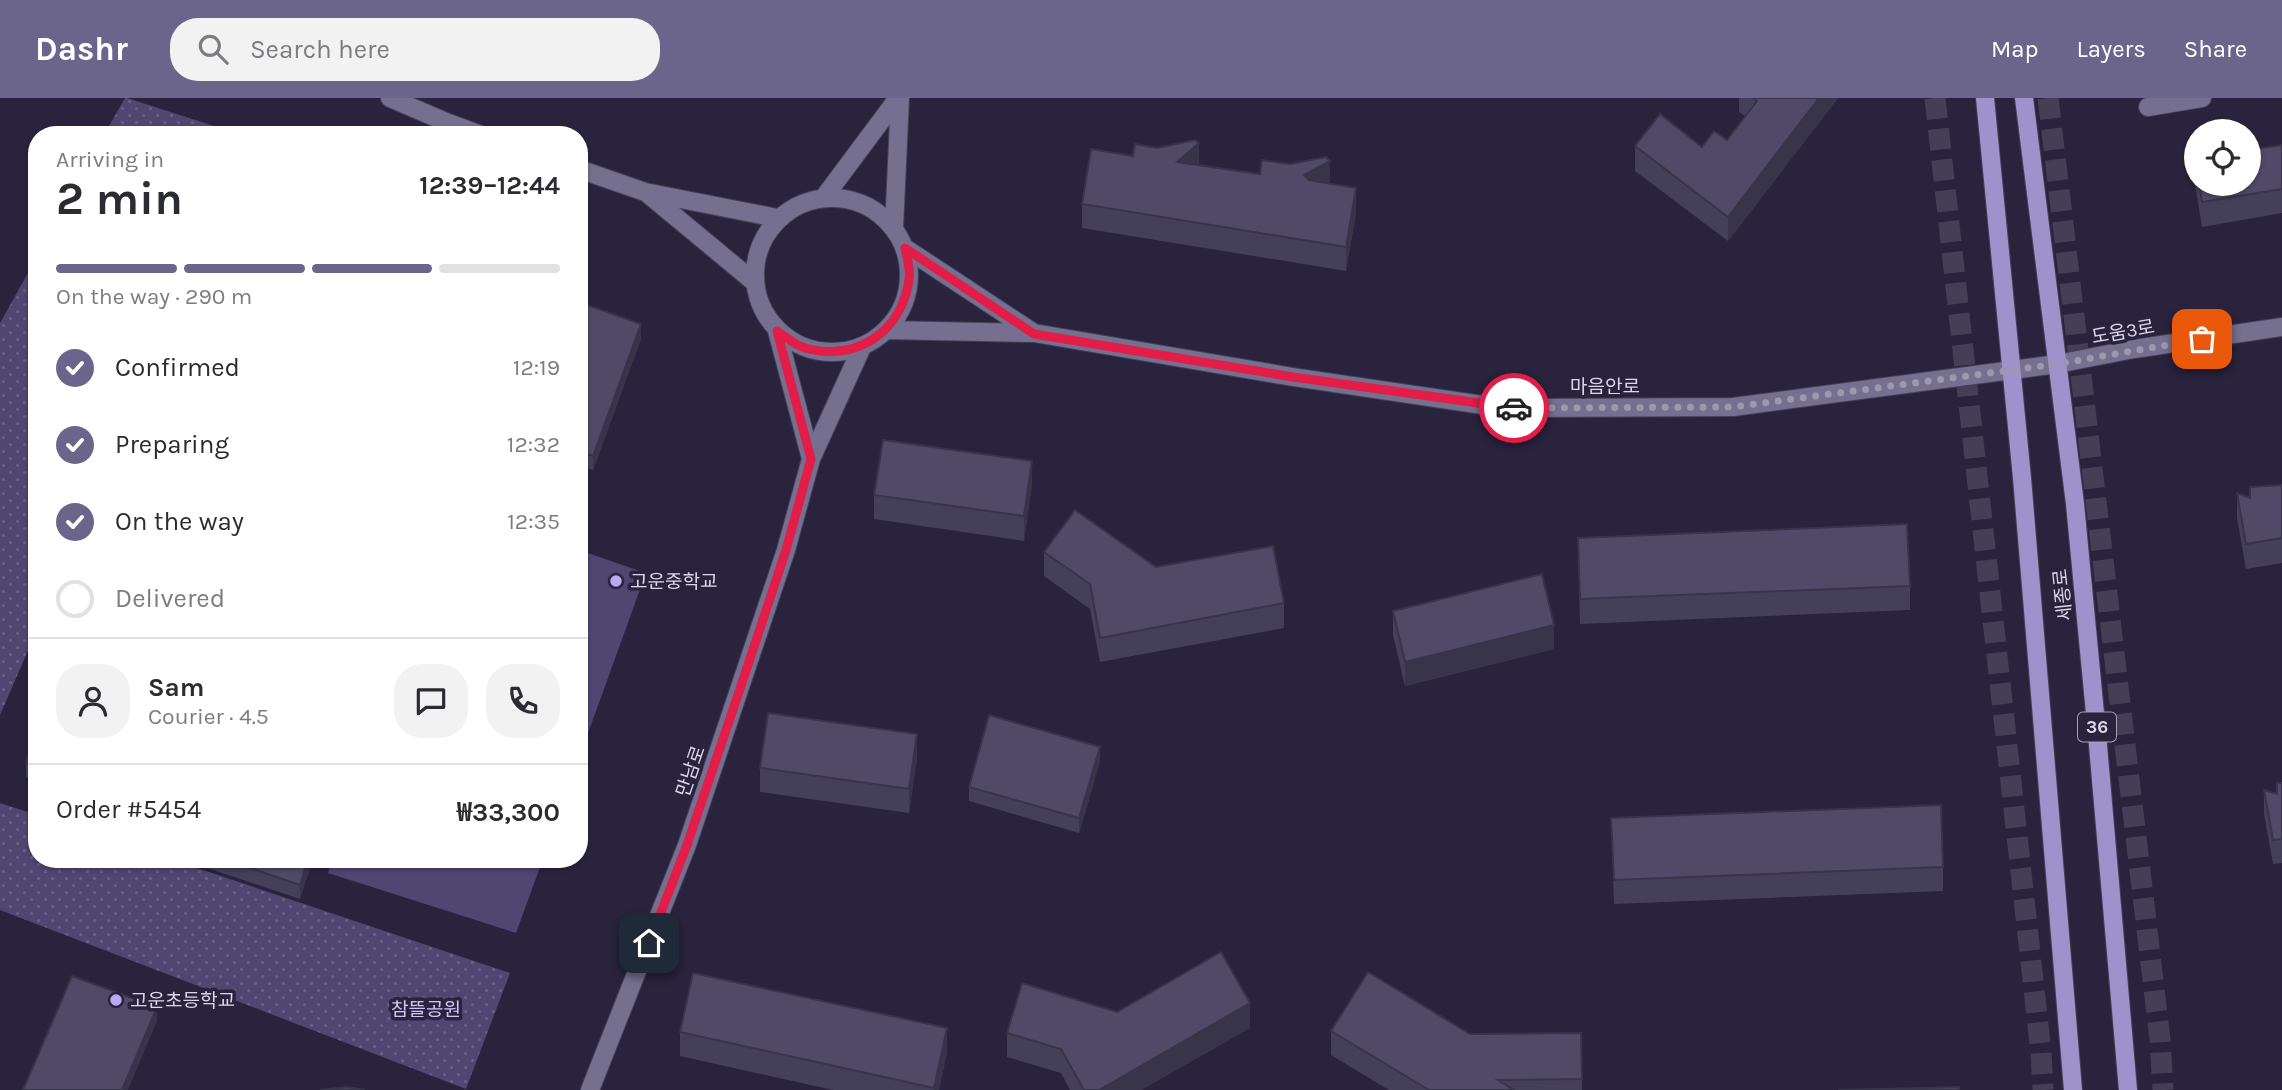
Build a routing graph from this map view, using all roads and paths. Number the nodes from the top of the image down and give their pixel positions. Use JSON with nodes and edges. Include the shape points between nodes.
{"nodes":[{"id":1,"x":390,"y":98,"type":"edge"},
{"id":2,"x":899,"y":98,"type":"edge"},
{"id":3,"x":1985,"y":98,"type":"edge"},
{"id":4,"x":2024,"y":98,"type":"edge"},
{"id":5,"x":2202,"y":98,"type":"edge"},
{"id":6,"x":2148,"y":107,"type":"dead end"},
{"id":7,"x":457,"y":126,"type":"edge"},
{"id":8,"x":588,"y":172,"type":"edge"},
{"id":9,"x":645,"y":191,"type":"junction"},
{"id":10,"x":825,"y":197,"type":"junction"},
{"id":11,"x":777,"y":218,"type":"junction"},
{"id":12,"x":894,"y":228,"type":"junction"},
{"id":13,"x":905,"y":248,"type":"junction"},
{"id":14,"x":753,"y":281,"type":"junction"},
{"id":15,"x":2282,"y":327,"type":"edge"},
{"id":16,"x":886,"y":330,"type":"junction"},
{"id":17,"x":777,"y":331,"type":"junction"},
{"id":18,"x":1034,"y":334,"type":"junction"},
{"id":19,"x":862,"y":347,"type":"junction"},
{"id":20,"x":2057,"y":364,"type":"junction"},
{"id":21,"x":2012,"y":370,"type":"junction"},
{"id":22,"x":811,"y":459,"type":"junction"},
{"id":23,"x":590,"y":1090,"type":"edge"},
{"id":24,"x":2073,"y":1090,"type":"edge"},
{"id":25,"x":2128,"y":1090,"type":"edge"}],
"edges":[{"from":1,"to":7,"type":"street"},
{"from":2,"to":10,"type":"street"},
{"from":2,"to":12,"type":"street"},
{"from":3,"to":21,"type":"main road","name":"세종로"},
{"from":4,"to":20,"type":"main road","name":"세종로","number":"36"},
{"from":5,"to":6,"type":"street"},
{"from":8,"to":9,"type":"street"},
{"from":9,"to":11,"type":"street"},
{"from":9,"to":14,"type":"street"},
{"from":10,"to":11,"type":"street"},
{"from":10,"to":12,"type":"street","via":[[852,199],[876,210]]},
{"from":11,"to":14,"type":"street","via":[[758,247]]},
{"from":12,"to":13,"type":"street"},
{"from":13,"to":16,"type":"street","via":[[910,277],[903,306]]},
{"from":13,"to":18,"type":"street"},
{"from":14,"to":17,"type":"street","via":[[760,308]]},
{"from":15,"to":20,"type":"street","name":"도움3로"},
{"from":16,"to":18,"type":"street","name":"마음안로"},
{"from":16,"to":19,"type":"street"},
{"from":17,"to":19,"type":"street","via":[[802,347],[832,352]]},
{"from":17,"to":22,"type":"street"},
{"from":18,"to":21,"type":"street","name":"마음안로","via":[[1503,408],[1733,407]]},
{"from":19,"to":22,"type":"street","name":"만남로"},
{"from":20,"to":21,"type":"street","name":"도움3로"},
{"from":20,"to":25,"type":"main road","name":"세종로","number":"36","via":[[2098,734]]},
{"from":21,"to":24,"type":"main road","name":"세종로"},
{"from":22,"to":23,"type":"street","name":"만남로","via":[[786,550],[687,845]]}]}
